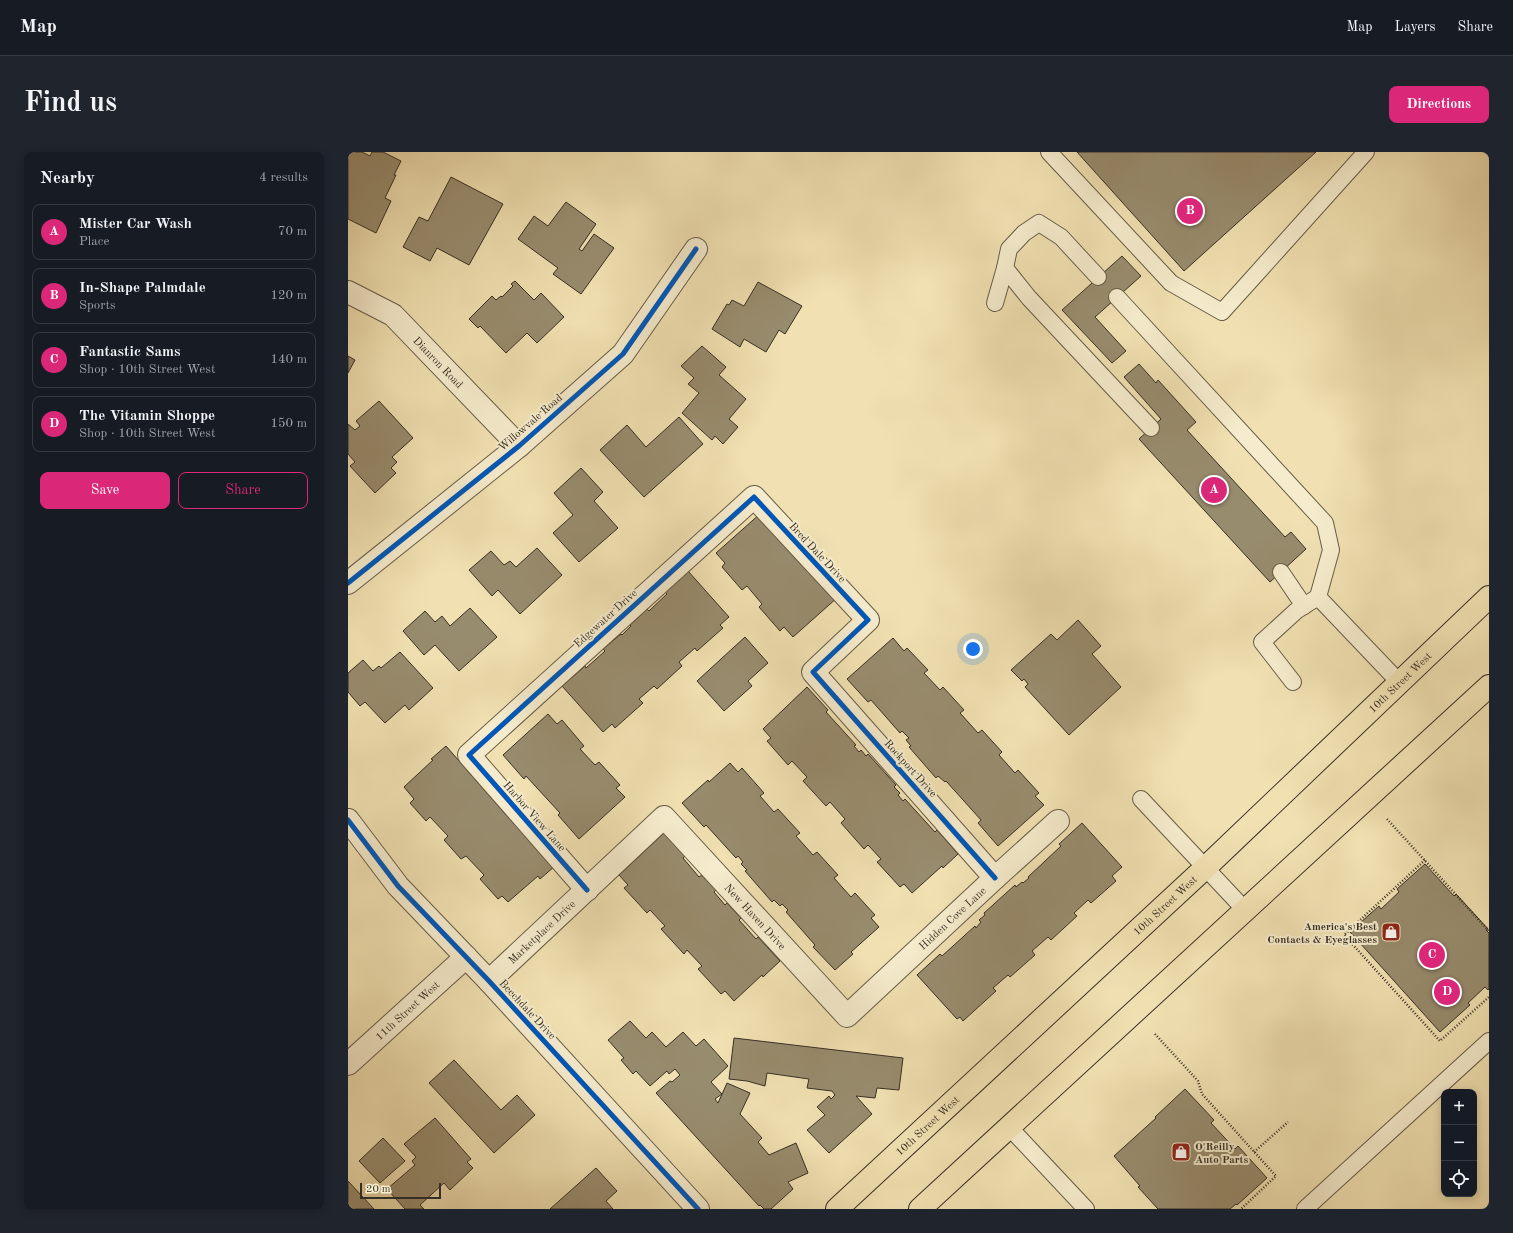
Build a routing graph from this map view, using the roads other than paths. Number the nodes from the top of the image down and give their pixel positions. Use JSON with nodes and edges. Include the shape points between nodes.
{"nodes":[{"id":1,"x":1049,"y":152,"type":"edge"},
{"id":2,"x":1366,"y":152,"type":"edge"},
{"id":3,"x":696,"y":249,"type":"dead end"},
{"id":4,"x":1005,"y":268,"type":"junction"},
{"id":5,"x":1098,"y":277,"type":"dead end"},
{"id":6,"x":348,"y":292,"type":"edge"},
{"id":7,"x":1117,"y":297,"type":"dead end"},
{"id":8,"x":995,"y":303,"type":"dead end"},
{"id":9,"x":1151,"y":428,"type":"dead end"},
{"id":10,"x":519,"y":446,"type":"junction"},
{"id":11,"x":754,"y":497,"type":"joint"},
{"id":12,"x":1281,"y":572,"type":"dead end"},
{"id":13,"x":348,"y":583,"type":"edge"},
{"id":14,"x":1318,"y":597,"type":"junction"},
{"id":15,"x":1489,"y":597,"type":"edge"},
{"id":16,"x":1304,"y":606,"type":"junction"},
{"id":17,"x":813,"y":672,"type":"joint"},
{"id":18,"x":1293,"y":682,"type":"dead end"},
{"id":19,"x":1399,"y":682,"type":"junction"},
{"id":20,"x":1489,"y":686,"type":"edge"},
{"id":21,"x":469,"y":755,"type":"joint"},
{"id":22,"x":1141,"y":799,"type":"dead end"},
{"id":23,"x":664,"y":817,"type":"joint"},
{"id":24,"x":348,"y":820,"type":"edge"},
{"id":25,"x":1058,"y":821,"type":"dead end"},
{"id":26,"x":1205,"y":868,"type":"junction"},
{"id":27,"x":995,"y":878,"type":"junction"},
{"id":28,"x":587,"y":890,"type":"junction"},
{"id":29,"x":1246,"y":910,"type":"junction"},
{"id":30,"x":466,"y":957,"type":"junction"},
{"id":31,"x":489,"y":981,"type":"junction"},
{"id":32,"x":847,"y":1016,"type":"joint"},
{"id":33,"x":1489,"y":1041,"type":"edge"},
{"id":34,"x":348,"y":1064,"type":"edge"},
{"id":35,"x":1010,"y":1128,"type":"junction"},
{"id":36,"x":698,"y":1209,"type":"edge"},
{"id":37,"x":837,"y":1209,"type":"edge"},
{"id":38,"x":920,"y":1209,"type":"edge"},
{"id":39,"x":1086,"y":1209,"type":"edge"},
{"id":40,"x":1305,"y":1209,"type":"edge"}],
"edges":[{"from":1,"to":2,"type":"lane","via":[[1171,283],[1222,312]]},
{"from":3,"to":10,"type":"street","name":"Willowvale Road","via":[[623,354]]},
{"from":4,"to":5,"type":"lane","via":[[1009,249],[1024,233],[1039,224],[1061,237]]},
{"from":4,"to":8,"type":"lane"},
{"from":4,"to":9,"type":"lane","via":[[1029,298]]},
{"from":6,"to":10,"type":"street","name":"Dianron Road","via":[[393,315]]},
{"from":7,"to":14,"type":"lane","via":[[1325,522],[1331,550]]},
{"from":10,"to":13,"type":"street","name":"Willowvale Road"},
{"from":11,"to":17,"type":"street","name":"Bred Dale Drive","via":[[868,620]]},
{"from":11,"to":21,"type":"street","name":"Edgewater Drive"},
{"from":12,"to":16,"type":"lane"},
{"from":14,"to":16,"type":"lane"},
{"from":14,"to":19,"type":"lane"},
{"from":15,"to":19,"type":"main road","name":"10th Street West"},
{"from":16,"to":18,"type":"lane","via":[[1262,642]]},
{"from":17,"to":27,"type":"street","name":"Rockport Drive"},
{"from":19,"to":26,"type":"main road","name":"10th Street West"},
{"from":20,"to":29,"type":"main road"},
{"from":21,"to":28,"type":"street","name":"Harbor View Lane"},
{"from":22,"to":26,"type":"lane"},
{"from":23,"to":28,"type":"street","name":"Marketplace Drive"},
{"from":23,"to":32,"type":"street","name":"New Haven Drive"},
{"from":24,"to":30,"type":"street","name":"Beechdale Drive","via":[[398,886]]},
{"from":25,"to":27,"type":"street","name":"Hidden Cove Lane"},
{"from":26,"to":29,"type":"lane"},
{"from":26,"to":37,"type":"main road","name":"10th Street West"},
{"from":27,"to":32,"type":"street","name":"Hidden Cove Lane"},
{"from":28,"to":31,"type":"street","name":"Marketplace Drive"},
{"from":29,"to":35,"type":"main road"},
{"from":30,"to":31,"type":"street","name":"Beechdale Drive"},
{"from":30,"to":34,"type":"street","name":"11th Street West"},
{"from":31,"to":36,"type":"street","name":"Beechdale Drive"},
{"from":33,"to":40,"type":"lane"},
{"from":35,"to":38,"type":"main road"},
{"from":35,"to":39,"type":"lane"}]}
